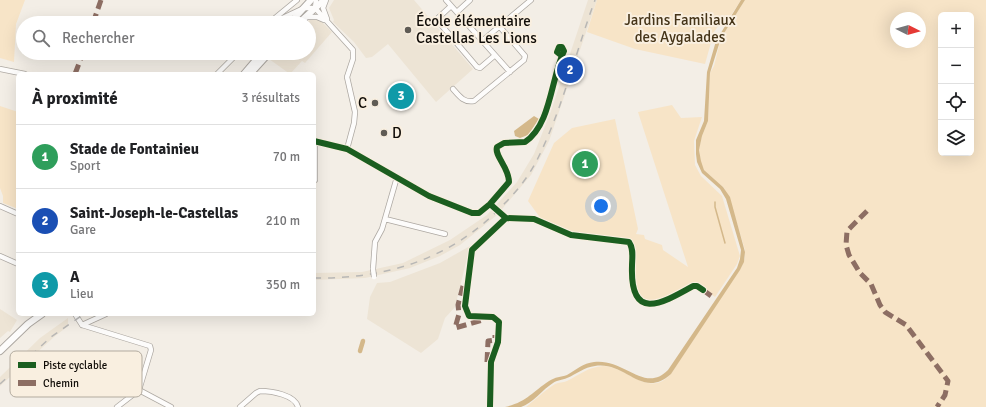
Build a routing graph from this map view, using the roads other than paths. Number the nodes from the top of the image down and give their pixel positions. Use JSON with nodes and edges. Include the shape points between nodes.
{"nodes":[{"id":1,"x":297,"y":0,"type":"edge"},
{"id":2,"x":311,"y":0,"type":"edge"},
{"id":3,"x":316,"y":0,"type":"edge"},
{"id":4,"x":325,"y":0,"type":"edge"},
{"id":5,"x":446,"y":0,"type":"edge"},
{"id":6,"x":470,"y":0,"type":"edge"},
{"id":7,"x":531,"y":0,"type":"edge"},
{"id":8,"x":451,"y":6,"type":"junction"},
{"id":9,"x":304,"y":8,"type":"junction"},
{"id":10,"x":314,"y":8,"type":"junction"},
{"id":11,"x":457,"y":12,"type":"junction"},
{"id":12,"x":278,"y":16,"type":"edge"},
{"id":13,"x":287,"y":16,"type":"edge"},
{"id":14,"x":297,"y":16,"type":"edge"},
{"id":15,"x":306,"y":16,"type":"edge"},
{"id":16,"x":316,"y":17,"type":"edge"},
{"id":17,"x":328,"y":22,"type":"junction"},
{"id":18,"x":500,"y":27,"type":"junction"},
{"id":19,"x":482,"y":42,"type":"junction"},
{"id":20,"x":494,"y":56,"type":"junction"},
{"id":21,"x":562,"y":56,"type":"dead end"},
{"id":22,"x":231,"y":60,"type":"edge"},
{"id":23,"x":256,"y":60,"type":"edge"},
{"id":24,"x":263,"y":60,"type":"edge"},
{"id":25,"x":0,"y":68,"type":"edge"},
{"id":26,"x":16,"y":72,"type":"edge"},
{"id":27,"x":219,"y":72,"type":"edge"},
{"id":28,"x":246,"y":72,"type":"edge"},
{"id":29,"x":252,"y":72,"type":"edge"},
{"id":30,"x":510,"y":72,"type":"junction"},
{"id":31,"x":453,"y":89,"type":"dead end"},
{"id":32,"x":316,"y":141,"type":"edge"},
{"id":33,"x":347,"y":149,"type":"junction"},
{"id":34,"x":397,"y":177,"type":"junction"},
{"id":35,"x":491,"y":205,"type":"junction"},
{"id":36,"x":0,"y":206,"type":"edge"},
{"id":37,"x":16,"y":213,"type":"edge"},
{"id":38,"x":506,"y":218,"type":"junction"},
{"id":39,"x":385,"y":219,"type":"junction"},
{"id":40,"x":445,"y":234,"type":"dead end"},
{"id":41,"x":0,"y":256,"type":"edge"},
{"id":42,"x":16,"y":263,"type":"edge"},
{"id":43,"x":374,"y":277,"type":"dead end"},
{"id":44,"x":703,"y":290,"type":"dead end"},
{"id":45,"x":39,"y":316,"type":"edge"},
{"id":46,"x":76,"y":316,"type":"edge"},
{"id":47,"x":102,"y":316,"type":"edge"},
{"id":48,"x":82,"y":325,"type":"junction"},
{"id":49,"x":1,"y":351,"type":"edge"},
{"id":50,"x":142,"y":380,"type":"edge"},
{"id":51,"x":142,"y":392,"type":"edge"},
{"id":52,"x":130,"y":397,"type":"edge"},
{"id":53,"x":117,"y":407,"type":"edge"},
{"id":54,"x":171,"y":407,"type":"edge"},
{"id":55,"x":240,"y":407,"type":"edge"},
{"id":56,"x":298,"y":407,"type":"edge"},
{"id":57,"x":490,"y":407,"type":"edge"}],
"edges":[{"from":1,"to":12,"type":"street"},
{"from":2,"to":9,"type":"main road"},
{"from":3,"to":10,"type":"street"},
{"from":4,"to":10,"type":"main road"},
{"from":4,"to":17,"type":"street","via":[[324,12]]},
{"from":5,"to":8,"type":"street"},
{"from":6,"to":11,"type":"street"},
{"from":7,"to":18,"type":"street"},
{"from":8,"to":11,"type":"street"},
{"from":8,"to":20,"type":"street","via":[[437,20],[477,67],[480,68]]},
{"from":9,"to":10,"type":"street"},
{"from":9,"to":13,"type":"street"},
{"from":9,"to":14,"type":"main road"},
{"from":10,"to":15,"type":"main road"},
{"from":10,"to":17,"type":"street"},
{"from":11,"to":19,"type":"street"},
{"from":16,"to":17,"type":"street"},
{"from":17,"to":33,"type":"street","via":[[351,45],[354,54],[347,77],[355,112]]},
{"from":18,"to":19,"type":"street"},
{"from":18,"to":30,"type":"street","via":[[526,57]]},
{"from":19,"to":20,"type":"street"},
{"from":20,"to":30,"type":"street"},
{"from":21,"to":35,"type":"street","via":[[546,110],[537,129],[525,142],[504,143],[497,147],[497,154],[508,171],[508,184]]},
{"from":22,"to":27,"type":"street"},
{"from":23,"to":28,"type":"main road"},
{"from":24,"to":29,"type":"main road"},
{"from":25,"to":26,"type":"street"},
{"from":30,"to":31,"type":"street","via":[[471,102],[464,100]]},
{"from":32,"to":33,"type":"street"},
{"from":33,"to":34,"type":"street"},
{"from":34,"to":35,"type":"street","via":[[434,199],[472,213],[479,213]]},
{"from":34,"to":39,"type":"street"},
{"from":35,"to":38,"type":"street","bridge":true},
{"from":36,"to":37,"type":"street"},
{"from":38,"to":44,"type":"street","via":[[534,219],[571,235],[629,242],[632,249],[634,289],[639,299],[648,304],[664,302],[693,286]]},
{"from":38,"to":57,"type":"street","via":[[472,250],[466,306],[468,316],[493,317],[499,322],[498,342],[491,362]]},
{"from":39,"to":40,"type":"street"},
{"from":39,"to":43,"type":"street","bridge":true,"via":[[374,247]]},
{"from":41,"to":42,"type":"street"},
{"from":45,"to":49,"type":"main road"},
{"from":46,"to":48,"type":"street"},
{"from":47,"to":48,"type":"street"},
{"from":48,"to":50,"type":"street","via":[[150,346]]},
{"from":51,"to":54,"type":"street"},
{"from":52,"to":53,"type":"street"},
{"from":55,"to":56,"type":"street","via":[[260,391],[290,397],[295,400]]}]}
